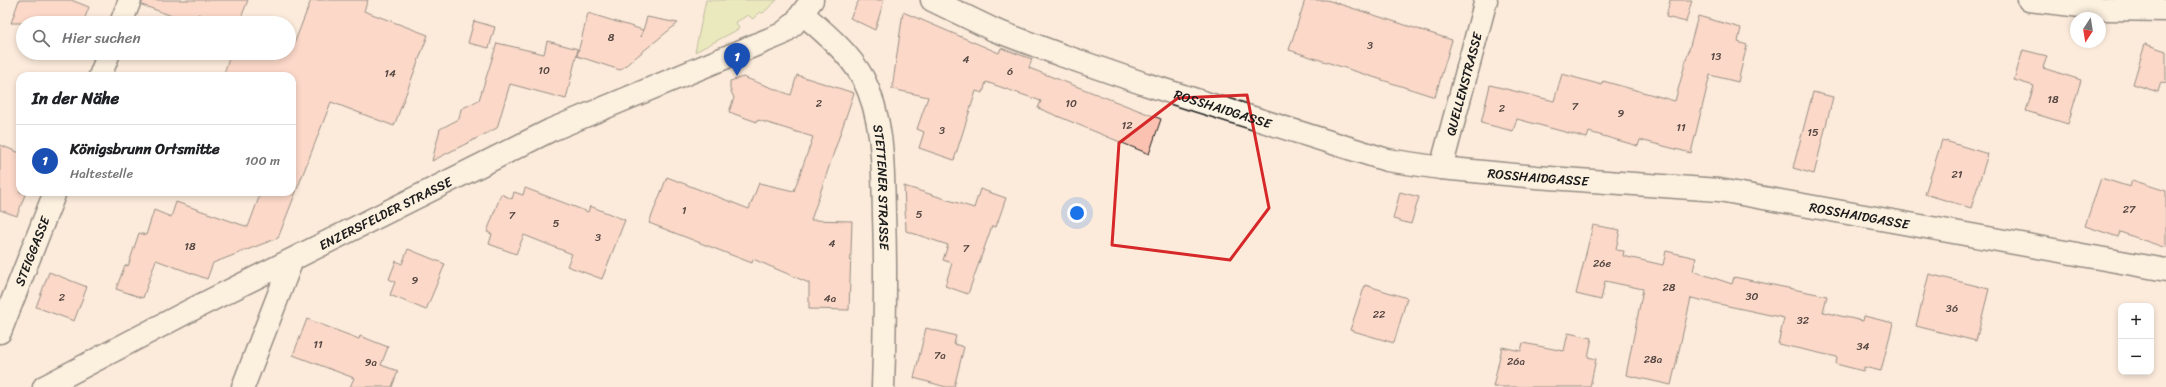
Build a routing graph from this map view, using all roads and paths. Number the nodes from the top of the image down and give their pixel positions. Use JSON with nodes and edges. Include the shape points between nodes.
{"nodes":[{"id":1,"x":130,"y":0,"type":"edge"},
{"id":2,"x":932,"y":0,"type":"edge"},
{"id":3,"x":1486,"y":0,"type":"edge"},
{"id":4,"x":2029,"y":0,"type":"edge"},
{"id":5,"x":808,"y":7,"type":"edge"},
{"id":6,"x":2166,"y":10,"type":"edge"},
{"id":7,"x":124,"y":16,"type":"edge"},
{"id":8,"x":106,"y":60,"type":"edge"},
{"id":9,"x":102,"y":72,"type":"edge"},
{"id":10,"x":1441,"y":168,"type":"junction"},
{"id":11,"x":53,"y":196,"type":"edge"},
{"id":12,"x":292,"y":260,"type":"junction"},
{"id":13,"x":2166,"y":270,"type":"edge"},
{"id":14,"x":0,"y":332,"type":"edge"},
{"id":15,"x":44,"y":387,"type":"edge"},
{"id":16,"x":243,"y":387,"type":"edge"},
{"id":17,"x":883,"y":387,"type":"edge"}],
"edges":[{"from":1,"to":7,"type":"street"},
{"from":2,"to":10,"type":"street","name":"ROSSHAIDGASSE","via":[[994,30],[1144,84],[1387,160]]},
{"from":3,"to":10,"type":"street","name":"QUELLENSTRASSE"},
{"from":4,"to":6,"type":"street","via":[[2107,9]]},
{"from":5,"to":12,"type":"street","name":"ENZERSFELDER STRASSE","via":[[782,34],[551,130]]},
{"from":5,"to":17,"type":"street","name":"STETTENER STRASSE","via":[[862,77],[877,117],[885,248]]},
{"from":8,"to":9,"type":"street"},
{"from":10,"to":13,"type":"street","name":"ROSSHAIDGASSE","via":[[1719,190]]},
{"from":11,"to":14,"type":"street","name":"STEIGGASSE"},
{"from":12,"to":15,"type":"street","name":"ENZERSFELDER STRASSE"},
{"from":12,"to":16,"type":"street"}]}
